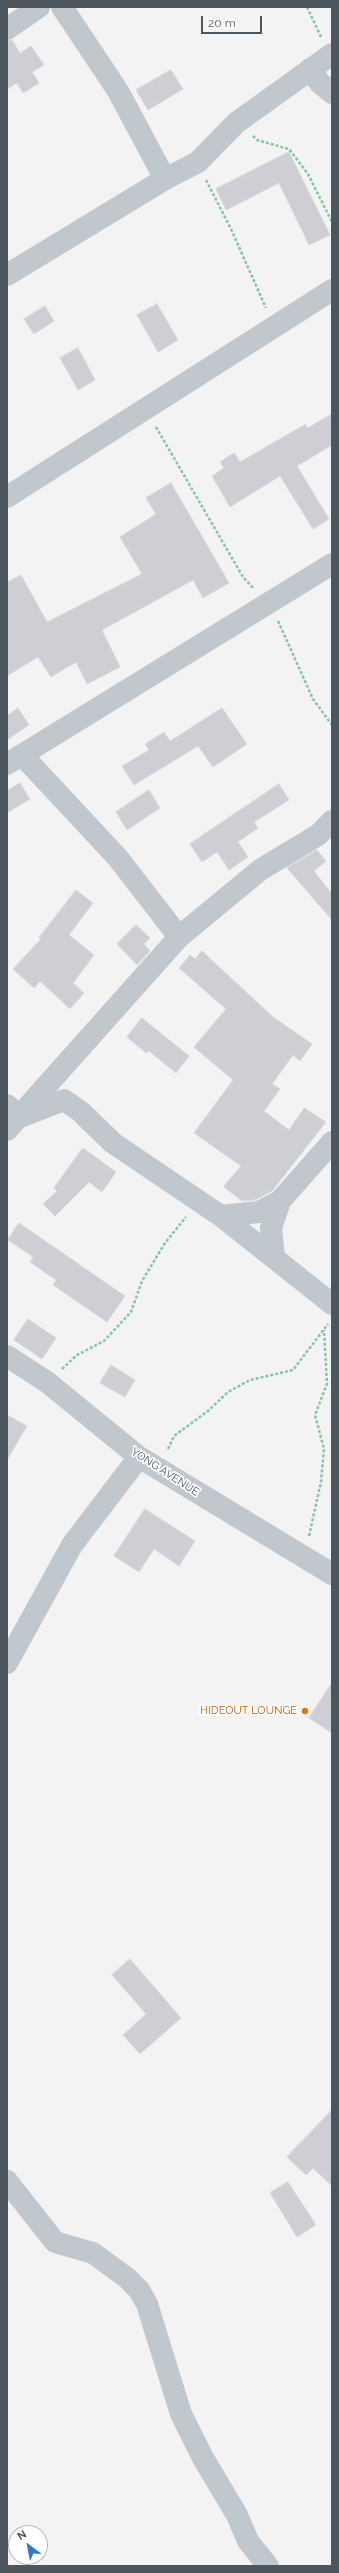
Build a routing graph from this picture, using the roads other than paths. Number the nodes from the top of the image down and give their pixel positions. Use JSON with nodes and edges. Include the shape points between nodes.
{"nodes":[{"id":1,"x":39,"y":7,"type":"edge"},
{"id":2,"x":62,"y":7,"type":"edge"},
{"id":3,"x":7,"y":29,"type":"edge"},
{"id":4,"x":331,"y":55,"type":"edge"},
{"id":5,"x":310,"y":69,"type":"junction"},
{"id":6,"x":332,"y":93,"type":"edge"},
{"id":7,"x":165,"y":179,"type":"junction"},
{"id":8,"x":7,"y":275,"type":"edge"},
{"id":9,"x":332,"y":290,"type":"edge"},
{"id":10,"x":7,"y":497,"type":"edge"},
{"id":11,"x":332,"y":564,"type":"edge"},
{"id":12,"x":14,"y":760,"type":"edge"},
{"id":13,"x":332,"y":821,"type":"edge"},
{"id":14,"x":179,"y":937,"type":"junction"},
{"id":15,"x":11,"y":1117,"type":"edge"},
{"id":16,"x":332,"y":1142,"type":"edge"},
{"id":17,"x":280,"y":1201,"type":"junction"},
{"id":18,"x":221,"y":1216,"type":"junction"},
{"id":19,"x":274,"y":1258,"type":"junction"},
{"id":20,"x":328,"y":1301,"type":"edge"},
{"id":21,"x":7,"y":1356,"type":"edge"},
{"id":22,"x":139,"y":1457,"type":"junction"},
{"id":23,"x":332,"y":1574,"type":"edge"},
{"id":24,"x":8,"y":1661,"type":"edge"},
{"id":25,"x":7,"y":2181,"type":"edge"},
{"id":26,"x":268,"y":2566,"type":"edge"}],
"edges":[{"from":1,"to":3,"type":"street"},
{"from":2,"to":7,"type":"street","via":[[118,91]]},
{"from":4,"to":5,"type":"street"},
{"from":5,"to":6,"type":"street","via":[[320,83]]},
{"from":5,"to":7,"type":"street","via":[[236,123],[198,162]]},
{"from":7,"to":8,"type":"street"},
{"from":9,"to":10,"type":"street"},
{"from":11,"to":12,"type":"street"},
{"from":12,"to":14,"type":"street","via":[[118,858]]},
{"from":13,"to":14,"type":"street","via":[[318,835],[260,870]]},
{"from":14,"to":15,"type":"street"},
{"from":15,"to":18,"type":"street","via":[[64,1100],[81,1112],[113,1143]]},
{"from":16,"to":17,"type":"street"},
{"from":17,"to":18,"type":"street","via":[[259,1212]]},
{"from":17,"to":19,"type":"street","via":[[271,1228]]},
{"from":18,"to":19,"type":"street"},
{"from":19,"to":20,"type":"street"},
{"from":21,"to":22,"type":"street","name":"YONG AVENUE","via":[[47,1382]]},
{"from":22,"to":23,"type":"street","name":"YONG AVENUE"},
{"from":22,"to":24,"type":"street","via":[[72,1545]]},
{"from":25,"to":26,"type":"street","via":[[55,2242],[93,2253],[139,2290],[146,2304],[181,2414],[203,2458],[237,2515],[248,2541]]}]}
